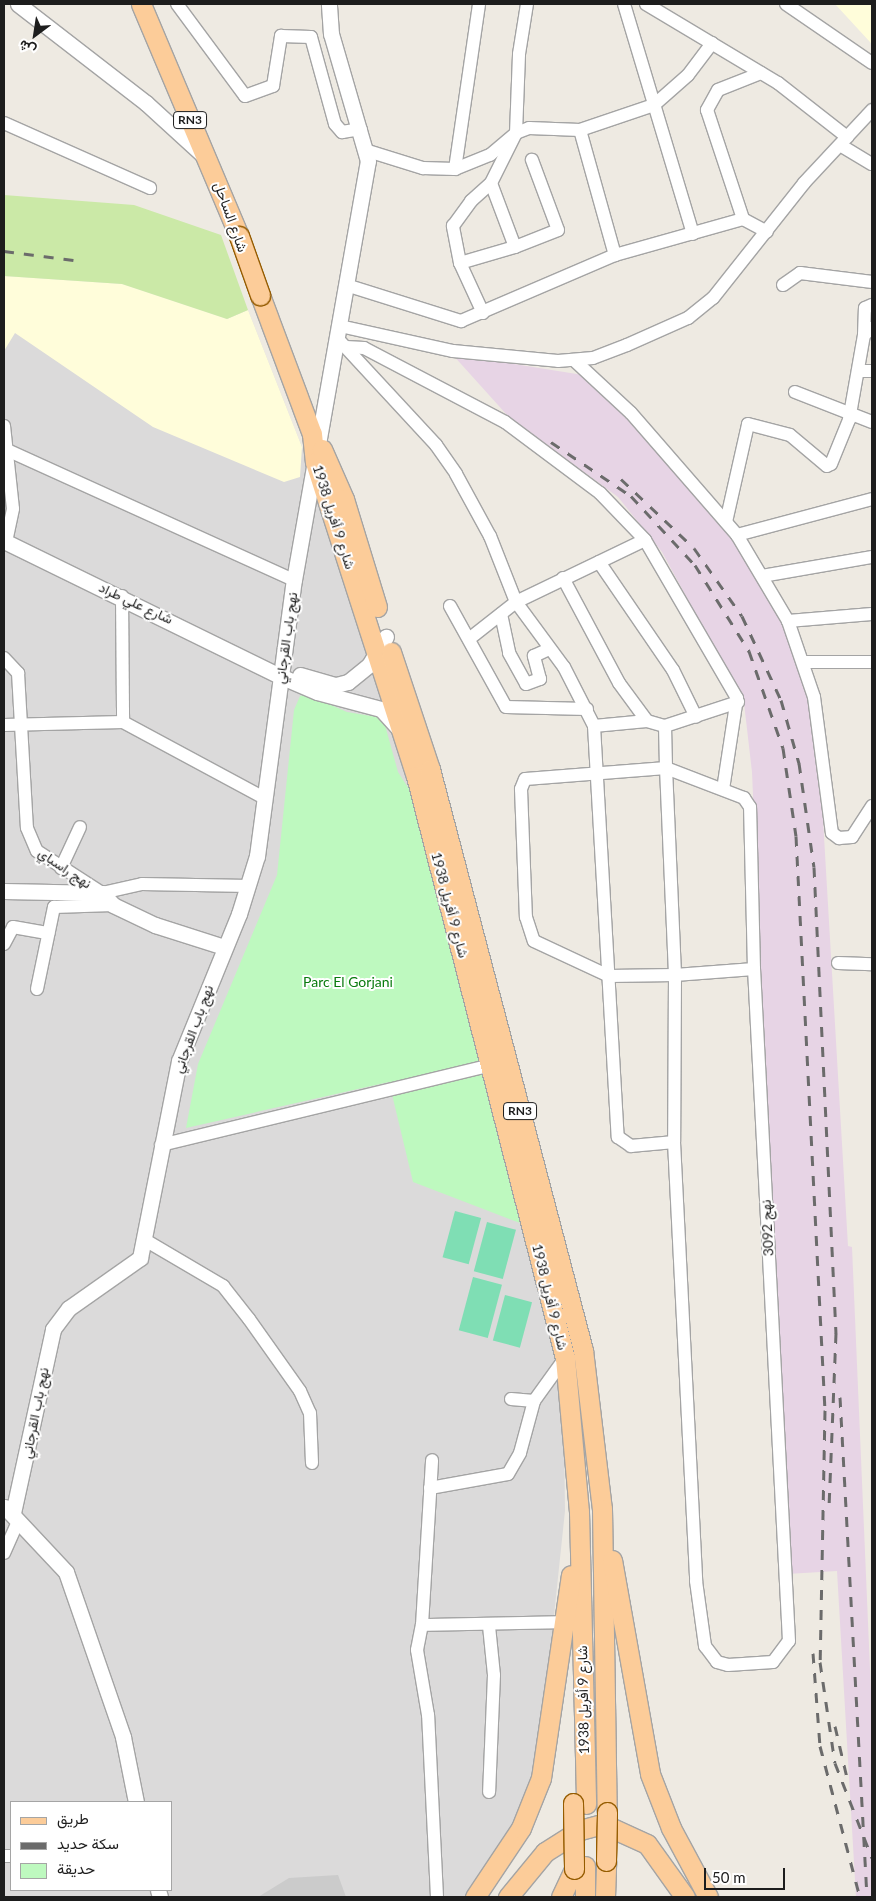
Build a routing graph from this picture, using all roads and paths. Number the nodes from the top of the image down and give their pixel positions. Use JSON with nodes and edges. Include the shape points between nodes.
{"nodes":[{"id":1,"x":18,"y":4,"type":"edge"},
{"id":2,"x":141,"y":4,"type":"edge"},
{"id":3,"x":177,"y":4,"type":"edge"},
{"id":4,"x":329,"y":4,"type":"edge"},
{"id":5,"x":479,"y":4,"type":"edge"},
{"id":6,"x":527,"y":4,"type":"edge"},
{"id":7,"x":624,"y":4,"type":"edge"},
{"id":8,"x":646,"y":4,"type":"edge"},
{"id":9,"x":786,"y":4,"type":"edge"},
{"id":10,"x":712,"y":43,"type":"junction"},
{"id":11,"x":872,"y":63,"type":"edge"},
{"id":12,"x":761,"y":73,"type":"junction"},
{"id":13,"x":146,"y":103,"type":"junction"},
{"id":14,"x":654,"y":105,"type":"junction"},
{"id":15,"x":872,"y":111,"type":"edge"},
{"id":16,"x":189,"y":118,"type":"junction"},
{"id":17,"x":4,"y":123,"type":"edge"},
{"id":18,"x":361,"y":130,"type":"junction"},
{"id":19,"x":580,"y":130,"type":"junction"},
{"id":20,"x":516,"y":133,"type":"junction"},
{"id":21,"x":843,"y":141,"type":"junction"},
{"id":22,"x":368,"y":151,"type":"junction"},
{"id":23,"x":532,"y":160,"type":"dead end"},
{"id":24,"x":211,"y":162,"type":"junction"},
{"id":25,"x":872,"y":164,"type":"edge"},
{"id":26,"x":455,"y":169,"type":"junction"},
{"id":27,"x":491,"y":183,"type":"junction"},
{"id":28,"x":150,"y":188,"type":"dead end"},
{"id":29,"x":743,"y":219,"type":"junction"},
{"id":30,"x":767,"y":232,"type":"junction"},
{"id":31,"x":693,"y":234,"type":"junction"},
{"id":32,"x":515,"y":247,"type":"junction"},
{"id":33,"x":615,"y":254,"type":"junction"},
{"id":34,"x":460,"y":263,"type":"junction"},
{"id":35,"x":872,"y":282,"type":"edge"},
{"id":36,"x":346,"y":285,"type":"junction"},
{"id":37,"x":783,"y":285,"type":"dead end"},
{"id":38,"x":872,"y":304,"type":"edge"},
{"id":39,"x":483,"y":313,"type":"junction"},
{"id":40,"x":868,"y":332,"type":"edge"},
{"id":41,"x":341,"y":337,"type":"junction"},
{"id":42,"x":575,"y":361,"type":"junction"},
{"id":43,"x":859,"y":371,"type":"junction"},
{"id":44,"x":872,"y":371,"type":"edge"},
{"id":45,"x":795,"y":392,"type":"dead end"},
{"id":46,"x":850,"y":412,"type":"junction"},
{"id":47,"x":872,"y":422,"type":"edge"},
{"id":48,"x":4,"y":426,"type":"edge"},
{"id":49,"x":316,"y":438,"type":"junction"},
{"id":50,"x":7,"y":450,"type":"junction"},
{"id":51,"x":315,"y":462,"type":"junction"},
{"id":52,"x":872,"y":499,"type":"edge"},
{"id":53,"x":337,"y":502,"type":"junction"},
{"id":54,"x":308,"y":507,"type":"junction"},
{"id":55,"x":726,"y":522,"type":"junction"},
{"id":56,"x":737,"y":535,"type":"junction"},
{"id":57,"x":645,"y":540,"type":"junction"},
{"id":58,"x":5,"y":542,"type":"edge"},
{"id":59,"x":872,"y":558,"type":"edge"},
{"id":60,"x":599,"y":562,"type":"junction"},
{"id":61,"x":762,"y":576,"type":"junction"},
{"id":62,"x":563,"y":578,"type":"junction"},
{"id":63,"x":294,"y":580,"type":"junction"},
{"id":64,"x":122,"y":596,"type":"junction"},
{"id":65,"x":516,"y":602,"type":"junction"},
{"id":66,"x":450,"y":606,"type":"dead end"},
{"id":67,"x":501,"y":614,"type":"junction"},
{"id":68,"x":872,"y":614,"type":"edge"},
{"id":69,"x":788,"y":621,"type":"junction"},
{"id":70,"x":469,"y":639,"type":"junction"},
{"id":71,"x":382,"y":644,"type":"junction"},
{"id":72,"x":549,"y":649,"type":"junction"},
{"id":73,"x":4,"y":658,"type":"edge"},
{"id":74,"x":804,"y":662,"type":"junction"},
{"id":75,"x":872,"y":662,"type":"edge"},
{"id":76,"x":276,"y":670,"type":"junction"},
{"id":77,"x":738,"y":702,"type":"junction"},
{"id":78,"x":586,"y":709,"type":"junction"},
{"id":79,"x":696,"y":717,"type":"junction"},
{"id":80,"x":647,"y":721,"type":"junction"},
{"id":81,"x":123,"y":722,"type":"junction"},
{"id":82,"x":22,"y":724,"type":"junction"},
{"id":83,"x":4,"y":725,"type":"edge"},
{"id":84,"x":594,"y":726,"type":"junction"},
{"id":85,"x":665,"y":726,"type":"junction"},
{"id":86,"x":402,"y":733,"type":"junction"},
{"id":87,"x":666,"y":768,"type":"junction"},
{"id":88,"x":599,"y":774,"type":"junction"},
{"id":89,"x":723,"y":789,"type":"junction"},
{"id":90,"x":266,"y":799,"type":"junction"},
{"id":91,"x":872,"y":806,"type":"edge"},
{"id":92,"x":80,"y":827,"type":"dead end"},
{"id":93,"x":61,"y":868,"type":"junction"},
{"id":94,"x":249,"y":886,"type":"junction"},
{"id":95,"x":4,"y":891,"type":"edge"},
{"id":96,"x":102,"y":893,"type":"junction"},
{"id":97,"x":113,"y":905,"type":"junction"},
{"id":98,"x":48,"y":933,"type":"junction"},
{"id":99,"x":4,"y":944,"type":"edge"},
{"id":100,"x":224,"y":947,"type":"junction"},
{"id":101,"x":838,"y":964,"type":"dead end"},
{"id":102,"x":872,"y":964,"type":"edge"},
{"id":103,"x":754,"y":969,"type":"junction"},
{"id":104,"x":675,"y":975,"type":"junction"},
{"id":105,"x":610,"y":976,"type":"junction"},
{"id":106,"x":37,"y":989,"type":"dead end"},
{"id":107,"x":491,"y":1065,"type":"junction"},
{"id":108,"x":674,"y":1142,"type":"junction"},
{"id":109,"x":161,"y":1145,"type":"junction"},
{"id":110,"x":145,"y":1240,"type":"junction"},
{"id":111,"x":564,"y":1358,"type":"junction"},
{"id":112,"x":511,"y":1399,"type":"dead end"},
{"id":113,"x":534,"y":1401,"type":"junction"},
{"id":114,"x":432,"y":1460,"type":"dead end"},
{"id":115,"x":312,"y":1463,"type":"dead end"},
{"id":116,"x":430,"y":1488,"type":"junction"},
{"id":117,"x":602,"y":1509,"type":"junction"},
{"id":118,"x":579,"y":1512,"type":"junction"},
{"id":119,"x":12,"y":1513,"type":"edge"},
{"id":120,"x":4,"y":1553,"type":"edge"},
{"id":121,"x":565,"y":1622,"type":"junction"},
{"id":122,"x":422,"y":1626,"type":"junction"},
{"id":123,"x":489,"y":1626,"type":"junction"},
{"id":124,"x":489,"y":1792,"type":"dead end"},
{"id":125,"x":136,"y":1801,"type":"edge"},
{"id":126,"x":579,"y":1868,"type":"junction"},
{"id":127,"x":436,"y":1897,"type":"edge"},
{"id":128,"x":474,"y":1897,"type":"edge"},
{"id":129,"x":508,"y":1897,"type":"edge"},
{"id":130,"x":561,"y":1897,"type":"edge"},
{"id":131,"x":585,"y":1897,"type":"edge"},
{"id":132,"x":605,"y":1897,"type":"edge"},
{"id":133,"x":685,"y":1897,"type":"edge"},
{"id":134,"x":708,"y":1897,"type":"edge"}],
"edges":[{"from":1,"to":13,"type":"street"},
{"from":2,"to":16,"type":"main road","name":"شارع الساحل","number":"RN3"},
{"from":3,"to":18,"type":"street","via":[[245,96],[273,86],[281,36],[311,37],[335,124],[342,132]]},
{"from":4,"to":18,"type":"street","via":[[331,34]]},
{"from":5,"to":26,"type":"street"},
{"from":6,"to":20,"type":"street","via":[[519,54]]},
{"from":7,"to":14,"type":"street"},
{"from":8,"to":10,"type":"street"},
{"from":9,"to":11,"type":"street"},
{"from":10,"to":12,"type":"street"},
{"from":10,"to":14,"type":"street","via":[[688,75]]},
{"from":12,"to":21,"type":"street"},
{"from":12,"to":29,"type":"street","via":[[727,84],[708,106]]},
{"from":13,"to":16,"type":"street"},
{"from":13,"to":24,"type":"street"},
{"from":14,"to":19,"type":"street"},
{"from":14,"to":31,"type":"street"},
{"from":15,"to":21,"type":"street"},
{"from":16,"to":24,"type":"main road","name":"شارع الساحل","number":"RN3"},
{"from":17,"to":28,"type":"street"},
{"from":18,"to":22,"type":"street"},
{"from":19,"to":20,"type":"street","via":[[529,128]]},
{"from":19,"to":33,"type":"street"},
{"from":20,"to":26,"type":"street","via":[[490,155]]},
{"from":20,"to":27,"type":"street"},
{"from":21,"to":25,"type":"street"},
{"from":21,"to":30,"type":"street"},
{"from":22,"to":26,"type":"street","via":[[423,168]]},
{"from":22,"to":36,"type":"street"},
{"from":23,"to":32,"type":"street","via":[[558,230]]},
{"from":24,"to":49,"type":"main road","name":"شارع الساحل","number":"RN3","bridge":true},
{"from":27,"to":32,"type":"street"},
{"from":27,"to":34,"type":"street","via":[[455,222]]},
{"from":29,"to":30,"type":"street"},
{"from":29,"to":31,"type":"street"},
{"from":30,"to":42,"type":"street","via":[[713,298],[688,318],[627,346]]},
{"from":31,"to":33,"type":"street"},
{"from":32,"to":34,"type":"street"},
{"from":33,"to":39,"type":"street"},
{"from":34,"to":39,"type":"street"},
{"from":35,"to":37,"type":"street","via":[[800,273]]},
{"from":36,"to":39,"type":"street","via":[[451,319]]},
{"from":36,"to":41,"type":"street"},
{"from":38,"to":40,"type":"street","via":[[865,308]]},
{"from":40,"to":43,"type":"street"},
{"from":41,"to":42,"type":"street","via":[[452,351]]},
{"from":41,"to":49,"type":"street"},
{"from":41,"to":57,"type":"street","via":[[505,422],[600,493]]},
{"from":41,"to":65,"type":"street","via":[[436,445],[456,474],[490,536]]},
{"from":42,"to":55,"type":"street","via":[[631,413]]},
{"from":43,"to":44,"type":"street"},
{"from":43,"to":46,"type":"street"},
{"from":45,"to":46,"type":"street"},
{"from":46,"to":47,"type":"street"},
{"from":46,"to":55,"type":"street","via":[[829,466],[790,435],[748,424]]},
{"from":48,"to":50,"type":"street"},
{"from":49,"to":51,"type":"main road","name":"شارع 9 أفريل 1938","number":"RN3"},
{"from":49,"to":53,"type":"main road","name":"شارع 9 أفريل 1938","number":"RN3"},
{"from":50,"to":58,"type":"street","via":[[13,509]]},
{"from":50,"to":63,"type":"street"},
{"from":51,"to":53,"type":"main road","name":"شارع 9 أفريل 1938","number":"RN3"},
{"from":51,"to":54,"type":"street","name":"نهج باب القرجاني"},
{"from":52,"to":56,"type":"street"},
{"from":53,"to":54,"type":"street","via":[[318,499]]},
{"from":53,"to":71,"type":"main road","name":"شارع 9 أفريل 1938","number":"RN3"},
{"from":54,"to":63,"type":"street","name":"نهج باب القرجاني"},
{"from":55,"to":56,"type":"street"},
{"from":56,"to":61,"type":"street"},
{"from":57,"to":60,"type":"street"},
{"from":57,"to":77,"type":"street","via":[[662,562]]},
{"from":58,"to":64,"type":"street","name":"شارع علي طراد"},
{"from":59,"to":61,"type":"street"},
{"from":60,"to":62,"type":"street"},
{"from":60,"to":79,"type":"street","via":[[673,670]]},
{"from":61,"to":69,"type":"street"},
{"from":62,"to":65,"type":"street"},
{"from":62,"to":80,"type":"street","via":[[619,682]]},
{"from":63,"to":76,"type":"street","name":"نهج باب القرجاني"},
{"from":64,"to":76,"type":"street","name":"شارع علي طراد"},
{"from":64,"to":81,"type":"street"},
{"from":65,"to":67,"type":"street"},
{"from":65,"to":72,"type":"street"},
{"from":66,"to":70,"type":"street"},
{"from":67,"to":70,"type":"street"},
{"from":67,"to":72,"type":"street","via":[[510,652],[526,684],[540,679],[534,656]]},
{"from":68,"to":69,"type":"street"},
{"from":69,"to":74,"type":"street"},
{"from":70,"to":78,"type":"street","via":[[506,707]]},
{"from":71,"to":76,"type":"street","name":"شارع علي طراد","via":[[356,678],[336,685]]},
{"from":71,"to":86,"type":"main road","name":"شارع 9 أفريل 1938","number":"RN3"},
{"from":71,"to":117,"type":"main road","name":"شارع 9 أفريل 1938","number":"RN3","via":[[430,769],[583,1350]]},
{"from":72,"to":78,"type":"street"},
{"from":73,"to":82,"type":"street","name":"نهج راسباي","via":[[18,673]]},
{"from":74,"to":75,"type":"street"},
{"from":74,"to":91,"type":"street","via":[[823,743],[832,833],[840,838],[852,837]]},
{"from":76,"to":86,"type":"street","name":"شارع علي طراد","via":[[326,695],[381,709]]},
{"from":76,"to":90,"type":"street","name":"نهج باب القرجاني"},
{"from":77,"to":79,"type":"street"},
{"from":77,"to":89,"type":"street"},
{"from":78,"to":84,"type":"street"},
{"from":79,"to":85,"type":"street"},
{"from":80,"to":84,"type":"street"},
{"from":80,"to":85,"type":"street"},
{"from":81,"to":82,"type":"street"},
{"from":81,"to":90,"type":"street"},
{"from":82,"to":83,"type":"street"},
{"from":82,"to":93,"type":"street","name":"نهج راسباي","via":[[29,842]]},
{"from":84,"to":88,"type":"street"},
{"from":85,"to":87,"type":"street"},
{"from":86,"to":107,"type":"main road","name":"شارع 9 أفريل 1938","number":"RN3"},
{"from":87,"to":88,"type":"street"},
{"from":87,"to":89,"type":"street"},
{"from":87,"to":104,"type":"street"},
{"from":88,"to":105,"type":"street"},
{"from":88,"to":105,"type":"street","via":[[531,777],[522,783],[526,918],[529,937],[543,948]]},
{"from":89,"to":103,"type":"street","name":"نهج 3092","via":[[748,801],[751,814]]},
{"from":90,"to":94,"type":"street","name":"نهج باب القرجاني"},
{"from":92,"to":93,"type":"street"},
{"from":93,"to":96,"type":"street","name":"نهج راسباي"},
{"from":94,"to":96,"type":"street","name":"نهج راسباي","via":[[142,884]]},
{"from":94,"to":100,"type":"street","name":"نهج باب القرجاني"},
{"from":95,"to":96,"type":"street"},
{"from":96,"to":97,"type":"street"},
{"from":97,"to":98,"type":"street","via":[[58,904]]},
{"from":97,"to":100,"type":"street","via":[[155,925]]},
{"from":98,"to":99,"type":"street","via":[[13,927]]},
{"from":98,"to":106,"type":"street"},
{"from":100,"to":109,"type":"street","name":"نهج باب القرجاني","via":[[179,1061]]},
{"from":101,"to":102,"type":"street"},
{"from":103,"to":104,"type":"street"},
{"from":103,"to":108,"type":"street","name":"نهج 3092","via":[[789,1642],[773,1662],[728,1665],[710,1655],[703,1640]]},
{"from":104,"to":105,"type":"street"},
{"from":104,"to":108,"type":"street"},
{"from":105,"to":108,"type":"street","via":[[618,1137],[631,1146]]},
{"from":107,"to":109,"type":"street"},
{"from":107,"to":111,"type":"main road","name":"شارع 9 أفريل 1938","number":"RN3"},
{"from":109,"to":110,"type":"street","name":"نهج باب القرجاني"},
{"from":110,"to":115,"type":"street","via":[[223,1286],[250,1319],[300,1391],[310,1413]]},
{"from":110,"to":119,"type":"street","name":"نهج باب القرجاني","via":[[134,1265],[69,1308],[53,1329]]},
{"from":111,"to":113,"type":"street"},
{"from":111,"to":118,"type":"main road","name":"شارع 9 أفريل 1938","number":"RN3"},
{"from":112,"to":113,"type":"street"},
{"from":113,"to":116,"type":"street","via":[[520,1453],[508,1474]]},
{"from":114,"to":116,"type":"street"},
{"from":116,"to":122,"type":"street"},
{"from":117,"to":132,"type":"main road","name":"شارع 9 أفريل 1938","number":"RN3","bridge":true,"via":[[607,1812]]},
{"from":117,"to":134,"type":"main road","via":[[650,1774],[671,1828]]},
{"from":118,"to":121,"type":"main road"},
{"from":118,"to":126,"type":"main road","name":"شارع 9 أفريل 1938","number":"RN3","via":[[582,1654]]},
{"from":119,"to":120,"type":"street"},
{"from":119,"to":125,"type":"street","via":[[66,1572],[123,1738]]},
{"from":121,"to":123,"type":"street"},
{"from":121,"to":128,"type":"main road","via":[[541,1778],[521,1828]]},
{"from":122,"to":123,"type":"street"},
{"from":122,"to":127,"type":"street","via":[[417,1650],[428,1714]]},
{"from":123,"to":124,"type":"street","via":[[494,1675]]},
{"from":126,"to":130,"type":"main road"},
{"from":126,"to":131,"type":"main road","name":"شارع 9 أفريل 1938","number":"RN3"},
{"from":129,"to":133,"type":"main road","via":[[544,1852],[580,1830],[602,1824],[647,1844]]}]}
